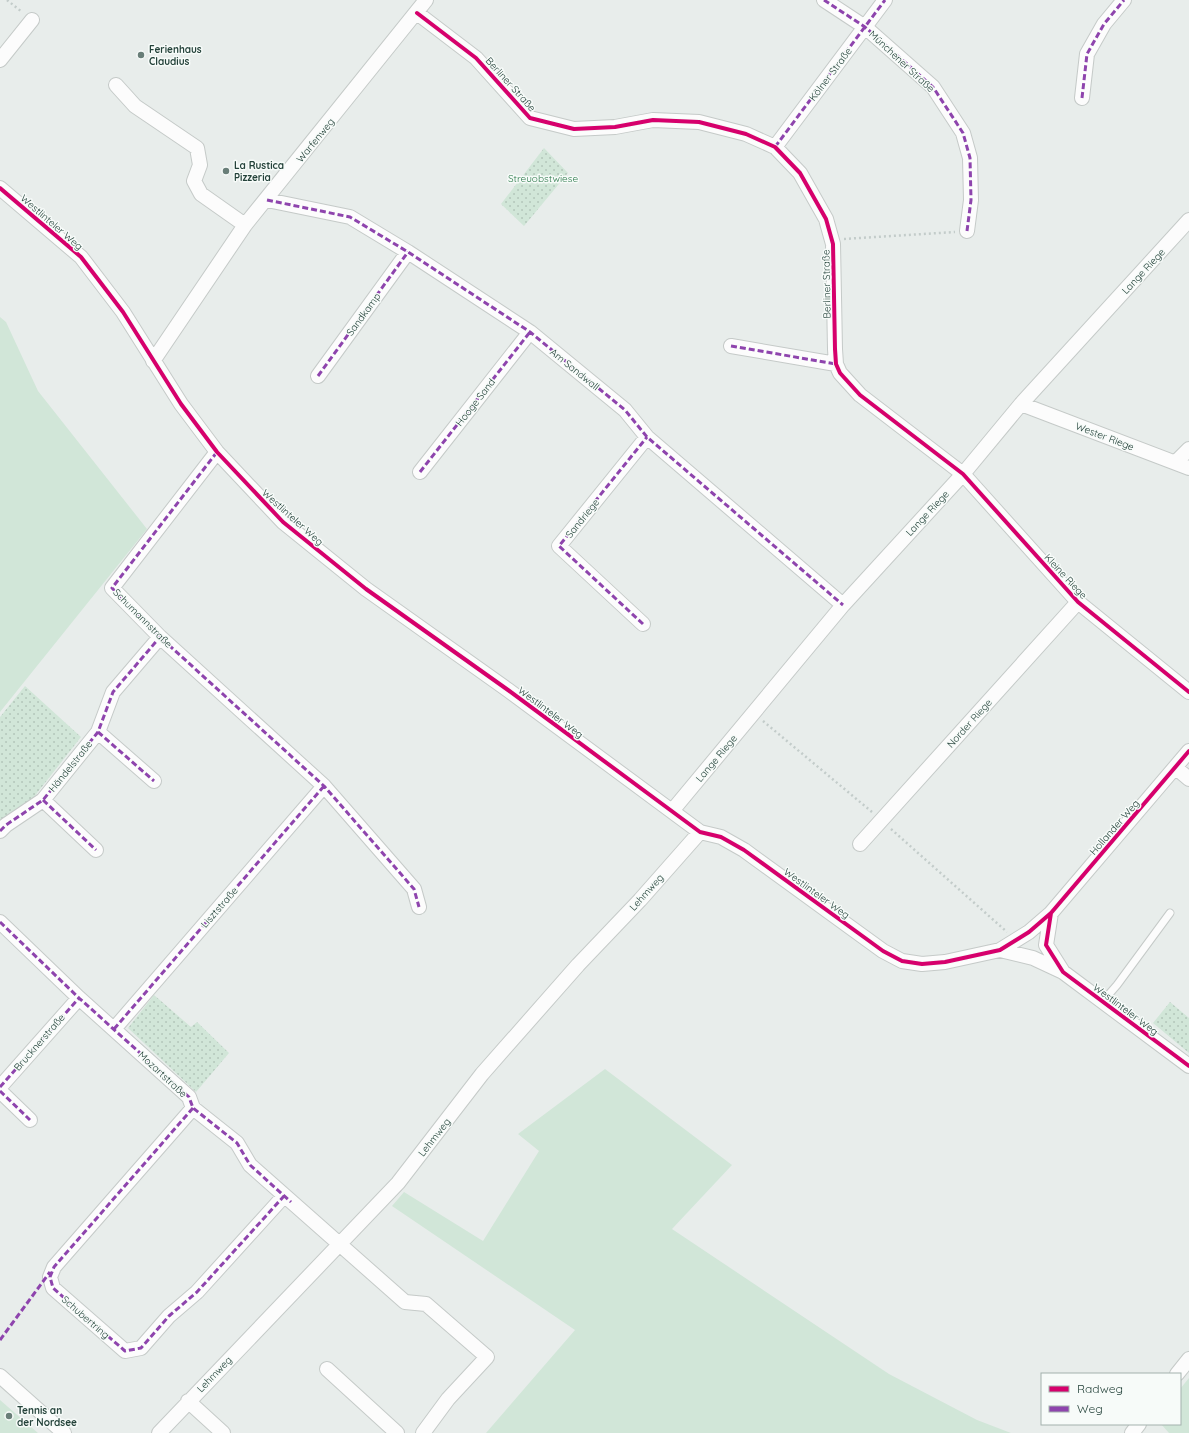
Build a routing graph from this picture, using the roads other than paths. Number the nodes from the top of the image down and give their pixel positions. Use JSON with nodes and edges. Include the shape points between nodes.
{"nodes":[{"id":1,"x":426,"y":0,"type":"edge"},
{"id":2,"x":824,"y":0,"type":"edge"},
{"id":3,"x":886,"y":0,"type":"edge"},
{"id":4,"x":1124,"y":0,"type":"edge"},
{"id":5,"x":417,"y":13,"type":"junction"},
{"id":6,"x":32,"y":20,"type":"road end"},
{"id":7,"x":865,"y":27,"type":"junction"},
{"id":8,"x":0,"y":60,"type":"edge"},
{"id":9,"x":116,"y":85,"type":"dead end"},
{"id":10,"x":1082,"y":98,"type":"dead end"},
{"id":11,"x":775,"y":147,"type":"junction"},
{"id":12,"x":0,"y":188,"type":"edge"},
{"id":13,"x":267,"y":200,"type":"junction"},
{"id":14,"x":1189,"y":220,"type":"edge"},
{"id":15,"x":245,"y":225,"type":"junction"},
{"id":16,"x":967,"y":231,"type":"road end"},
{"id":17,"x":408,"y":252,"type":"junction"},
{"id":18,"x":530,"y":332,"type":"junction"},
{"id":19,"x":731,"y":346,"type":"dead end"},
{"id":20,"x":153,"y":361,"type":"junction"},
{"id":21,"x":836,"y":364,"type":"junction"},
{"id":22,"x":318,"y":376,"type":"dead end"},
{"id":23,"x":1021,"y":404,"type":"junction"},
{"id":24,"x":647,"y":437,"type":"junction"},
{"id":25,"x":1189,"y":449,"type":"edge"},
{"id":26,"x":217,"y":452,"type":"junction"},
{"id":27,"x":1176,"y":462,"type":"junction"},
{"id":28,"x":1189,"y":468,"type":"edge"},
{"id":29,"x":420,"y":472,"type":"dead end"},
{"id":30,"x":963,"y":474,"type":"junction"},
{"id":31,"x":1078,"y":602,"type":"junction"},
{"id":32,"x":843,"y":605,"type":"junction"},
{"id":33,"x":643,"y":624,"type":"dead end"},
{"id":34,"x":160,"y":637,"type":"junction"},
{"id":35,"x":1189,"y":692,"type":"edge"},
{"id":36,"x":98,"y":732,"type":"junction"},
{"id":37,"x":1189,"y":751,"type":"edge"},
{"id":38,"x":1176,"y":768,"type":"junction"},
{"id":39,"x":1189,"y":779,"type":"edge"},
{"id":40,"x":154,"y":781,"type":"dead end"},
{"id":41,"x":324,"y":786,"type":"junction"},
{"id":42,"x":43,"y":800,"type":"junction"},
{"id":43,"x":672,"y":811,"type":"junction"},
{"id":44,"x":0,"y":831,"type":"edge"},
{"id":45,"x":700,"y":832,"type":"junction"},
{"id":46,"x":860,"y":844,"type":"dead end"},
{"id":47,"x":96,"y":850,"type":"dead end"},
{"id":48,"x":419,"y":907,"type":"dead end"},
{"id":49,"x":1051,"y":913,"type":"junction"},
{"id":50,"x":1170,"y":913,"type":"dead end"},
{"id":51,"x":0,"y":922,"type":"edge"},
{"id":52,"x":1000,"y":950,"type":"junction"},
{"id":53,"x":1063,"y":972,"type":"junction"},
{"id":54,"x":79,"y":998,"type":"junction"},
{"id":55,"x":1103,"y":1001,"type":"junction"},
{"id":56,"x":114,"y":1029,"type":"junction"},
{"id":57,"x":1189,"y":1066,"type":"edge"},
{"id":58,"x":0,"y":1087,"type":"edge"},
{"id":59,"x":0,"y":1090,"type":"edge"},
{"id":60,"x":193,"y":1108,"type":"junction"},
{"id":61,"x":30,"y":1120,"type":"dead end"},
{"id":62,"x":284,"y":1196,"type":"junction"},
{"id":63,"x":340,"y":1244,"type":"junction"},
{"id":64,"x":1189,"y":1359,"type":"edge"},
{"id":65,"x":327,"y":1369,"type":"dead end"},
{"id":66,"x":1179,"y":1373,"type":"edge"},
{"id":67,"x":0,"y":1376,"type":"edge"},
{"id":68,"x":188,"y":1401,"type":"junction"},
{"id":69,"x":1138,"y":1425,"type":"edge"},
{"id":70,"x":64,"y":1433,"type":"edge"},
{"id":71,"x":159,"y":1433,"type":"edge"},
{"id":72,"x":223,"y":1433,"type":"edge"},
{"id":73,"x":397,"y":1433,"type":"edge"},
{"id":74,"x":423,"y":1433,"type":"edge"},
{"id":75,"x":1132,"y":1433,"type":"edge"}],
"edges":[{"from":1,"to":5,"type":"street","name":"Warfenweg"},
{"from":2,"to":7,"type":"street","name":"Münchener Straße"},
{"from":3,"to":7,"type":"street","name":"Kölner Straße"},
{"from":4,"to":10,"type":"street","via":[[1104,24],[1087,54]]},
{"from":5,"to":11,"type":"street","name":"Berliner Straße","via":[[476,58],[530,118],[574,129],[615,127],[653,120],[700,122],[746,134]]},
{"from":5,"to":13,"type":"street","name":"Warfenweg"},
{"from":6,"to":8,"type":"street"},
{"from":7,"to":11,"type":"street","name":"Kölner Straße"},
{"from":7,"to":16,"type":"street","name":"Münchener Straße","via":[[933,87],[963,132],[970,158]]},
{"from":9,"to":15,"type":"street","via":[[135,106],[197,148],[200,165],[194,181],[202,194]]},
{"from":11,"to":21,"type":"street","name":"Berliner Straße","via":[[800,173],[826,219],[832,239]]},
{"from":12,"to":20,"type":"street","name":"Westlinteler Weg","via":[[81,257],[123,312]]},
{"from":13,"to":15,"type":"street","name":"Warfenweg"},
{"from":13,"to":17,"type":"street","name":"Am Sandwall","via":[[350,217]]},
{"from":14,"to":23,"type":"street","name":"Lange Riege"},
{"from":15,"to":20,"type":"street","name":"Warfenweg"},
{"from":17,"to":18,"type":"street","name":"Am Sandwall"},
{"from":17,"to":22,"type":"street","name":"Sandkamp"},
{"from":18,"to":24,"type":"street","name":"Am Sandwall","via":[[625,410]]},
{"from":18,"to":29,"type":"street","name":"Hooge Sand"},
{"from":19,"to":21,"type":"street"},
{"from":20,"to":26,"type":"street","name":"Westlinteler Weg"},
{"from":21,"to":30,"type":"street","via":[[840,373],[860,395]]},
{"from":23,"to":27,"type":"street","name":"Wester Riege"},
{"from":23,"to":30,"type":"street","name":"Lange Riege"},
{"from":24,"to":32,"type":"street","name":"Am Sandwall"},
{"from":24,"to":33,"type":"street","name":"Sandriege","via":[[559,546]]},
{"from":25,"to":27,"type":"street"},
{"from":26,"to":34,"type":"street","name":"Schumannstraße","via":[[112,588]]},
{"from":26,"to":43,"type":"street","name":"Westlinteler Weg","via":[[283,522],[360,584]]},
{"from":27,"to":28,"type":"street","name":"Wester Riege"},
{"from":30,"to":31,"type":"street","name":"Kleine Riege"},
{"from":30,"to":32,"type":"street","name":"Lange Riege"},
{"from":31,"to":35,"type":"street","name":"Kleine Riege"},
{"from":31,"to":46,"type":"street","name":"Norder Riege"},
{"from":32,"to":43,"type":"street","name":"Lange Riege"},
{"from":34,"to":36,"type":"street","name":"Händelstraße","via":[[113,692]]},
{"from":34,"to":41,"type":"street","name":"Schumannstraße"},
{"from":36,"to":40,"type":"street","name":"Händelstraße"},
{"from":36,"to":42,"type":"street","name":"Händelstraße"},
{"from":37,"to":38,"type":"street","name":"Hollander Weg"},
{"from":38,"to":39,"type":"street"},
{"from":38,"to":49,"type":"street","name":"Hollander Weg"},
{"from":41,"to":48,"type":"street","via":[[414,889]]},
{"from":41,"to":56,"type":"street","name":"Lisztstraße"},
{"from":42,"to":44,"type":"street","name":"Händelstraße"},
{"from":42,"to":47,"type":"street","name":"Händelstraße"},
{"from":43,"to":45,"type":"street","name":"Westlinteler Weg"},
{"from":45,"to":52,"type":"street","name":"Westlinteler Weg","via":[[721,837],[744,850],[883,951],[902,961],[922,964],[945,962]]},
{"from":45,"to":63,"type":"street","name":"Lehmweg","via":[[482,1074],[398,1183]]},
{"from":49,"to":52,"type":"street","name":"Westlinteler Weg","via":[[1029,932]]},
{"from":49,"to":53,"type":"street","name":"Westlinteler Weg","via":[[1046,945]]},
{"from":50,"to":55,"type":"lane"},
{"from":51,"to":54,"type":"street","name":"Mozartstraße"},
{"from":52,"to":53,"type":"street","name":"Westlinteler Weg","via":[[1033,958]]},
{"from":53,"to":55,"type":"street","name":"Westlinteler Weg"},
{"from":54,"to":56,"type":"street","name":"Mozartstraße"},
{"from":54,"to":58,"type":"street","name":"Brucknerstraße"},
{"from":55,"to":57,"type":"street","name":"Westlinteler Weg"},
{"from":56,"to":60,"type":"street","name":"Mozartstraße","via":[[188,1097]]},
{"from":59,"to":61,"type":"street"},
{"from":60,"to":62,"type":"street","name":"Mozartstraße","via":[[237,1143],[250,1166]]},
{"from":60,"to":62,"type":"street","name":"Schubertring","via":[[54,1267],[50,1277],[53,1288],[125,1351],[141,1348],[169,1316],[197,1292]]},
{"from":62,"to":63,"type":"street","name":"Mozartstraße"},
{"from":63,"to":68,"type":"street","name":"Lehmweg"},
{"from":63,"to":74,"type":"street","name":"Mozartstraße","via":[[405,1302],[426,1304],[487,1357],[448,1399]]},
{"from":64,"to":66,"type":"street"},
{"from":65,"to":73,"type":"street"},
{"from":67,"to":70,"type":"street"},
{"from":68,"to":71,"type":"street","name":"Lehmweg"},
{"from":68,"to":72,"type":"street"},
{"from":69,"to":75,"type":"street"}]}
